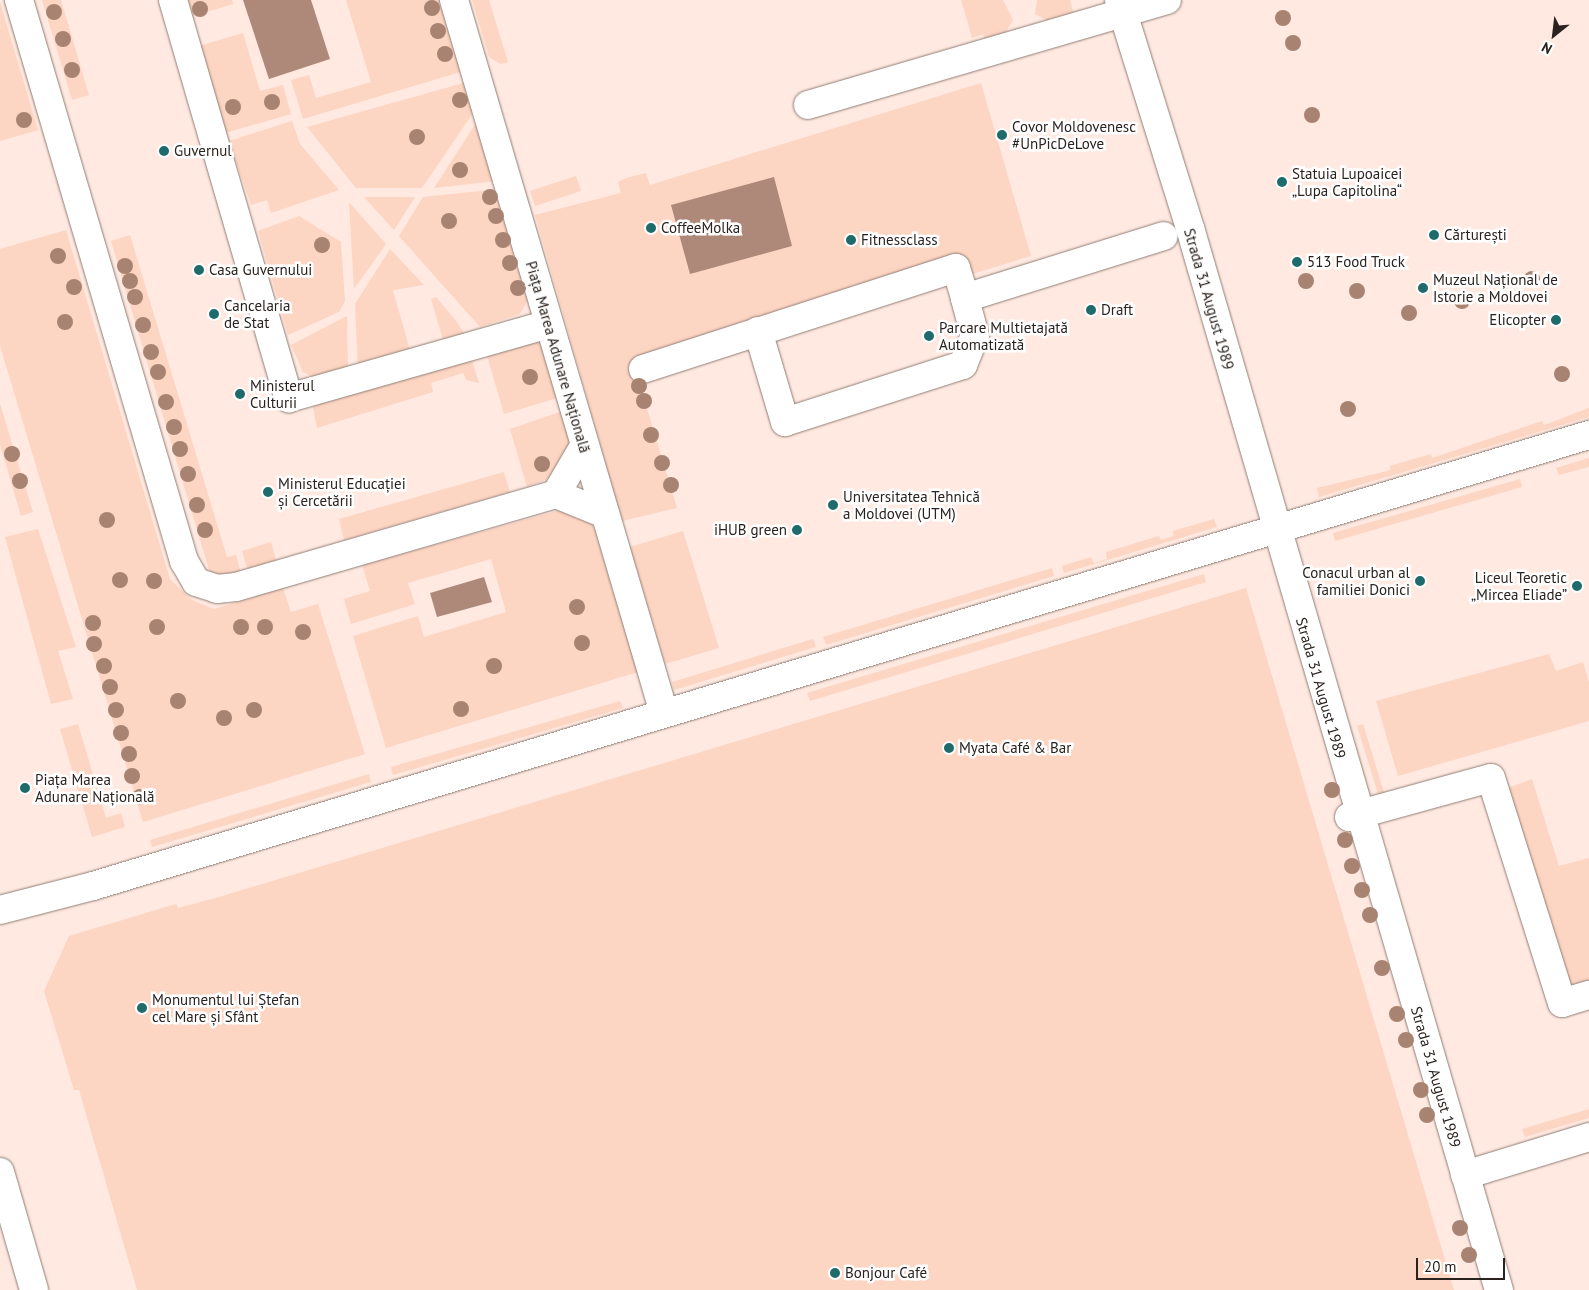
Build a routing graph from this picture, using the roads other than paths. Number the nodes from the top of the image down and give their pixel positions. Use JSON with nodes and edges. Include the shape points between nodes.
{"nodes":[{"id":1,"x":19,"y":0,"type":"edge"},
{"id":2,"x":173,"y":0,"type":"edge"},
{"id":3,"x":454,"y":0,"type":"edge"},
{"id":4,"x":1167,"y":0,"type":"edge"},
{"id":5,"x":1121,"y":7,"type":"edge"},
{"id":6,"x":808,"y":105,"type":"dead end"},
{"id":7,"x":1164,"y":236,"type":"dead end"},
{"id":8,"x":966,"y":298,"type":"junction"},
{"id":9,"x":548,"y":324,"type":"junction"},
{"id":10,"x":758,"y":331,"type":"junction"},
{"id":11,"x":643,"y":369,"type":"dead end"},
{"id":12,"x":1589,"y":435,"type":"edge"},
{"id":13,"x":584,"y":446,"type":"junction"},
{"id":14,"x":556,"y":494,"type":"junction"},
{"id":15,"x":605,"y":514,"type":"junction"},
{"id":16,"x":1274,"y":528,"type":"junction"},
{"id":17,"x":664,"y":713,"type":"junction"},
{"id":18,"x":1354,"y":816,"type":"junction"},
{"id":19,"x":0,"y":910,"type":"edge"},
{"id":20,"x":1589,"y":995,"type":"edge"},
{"id":21,"x":1589,"y":1137,"type":"edge"},
{"id":22,"x":0,"y":1172,"type":"edge"},
{"id":23,"x":1465,"y":1175,"type":"junction"},
{"id":24,"x":34,"y":1290,"type":"edge"},
{"id":25,"x":1498,"y":1290,"type":"edge"}],
"edges":[{"from":1,"to":14,"type":"street","via":[[184,561],[196,582],[217,589],[236,587]]},
{"from":2,"to":9,"type":"street","via":[[289,398]]},
{"from":3,"to":9,"type":"street","name":"Piața Marea Adunare Națională"},
{"from":4,"to":5,"type":"street"},
{"from":5,"to":6,"type":"street"},
{"from":5,"to":16,"type":"street","name":"Strada 31 August 1989","via":[[1190,228]]},
{"from":7,"to":8,"type":"street"},
{"from":8,"to":10,"type":"street","via":[[956,268]]},
{"from":8,"to":10,"type":"street","via":[[975,336],[962,365],[785,422]]},
{"from":9,"to":13,"type":"street","name":"Piața Marea Adunare Națională"},
{"from":10,"to":11,"type":"street"},
{"from":12,"to":16,"type":"street"},
{"from":13,"to":14,"type":"street"},
{"from":13,"to":15,"type":"street","name":"Piața Marea Adunare Națională"},
{"from":14,"to":15,"type":"street"},
{"from":15,"to":17,"type":"street","name":"Piața Marea Adunare Națională"},
{"from":16,"to":17,"type":"street"},
{"from":16,"to":18,"type":"street","name":"Strada 31 August 1989"},
{"from":17,"to":19,"type":"street","via":[[93,886]]},
{"from":18,"to":20,"type":"street","via":[[1492,778],[1562,1003]]},
{"from":18,"to":23,"type":"street","name":"Strada 31 August 1989"},
{"from":21,"to":23,"type":"street"},
{"from":22,"to":24,"type":"street"},
{"from":23,"to":25,"type":"street","name":"Strada 31 August 1989"}]}
